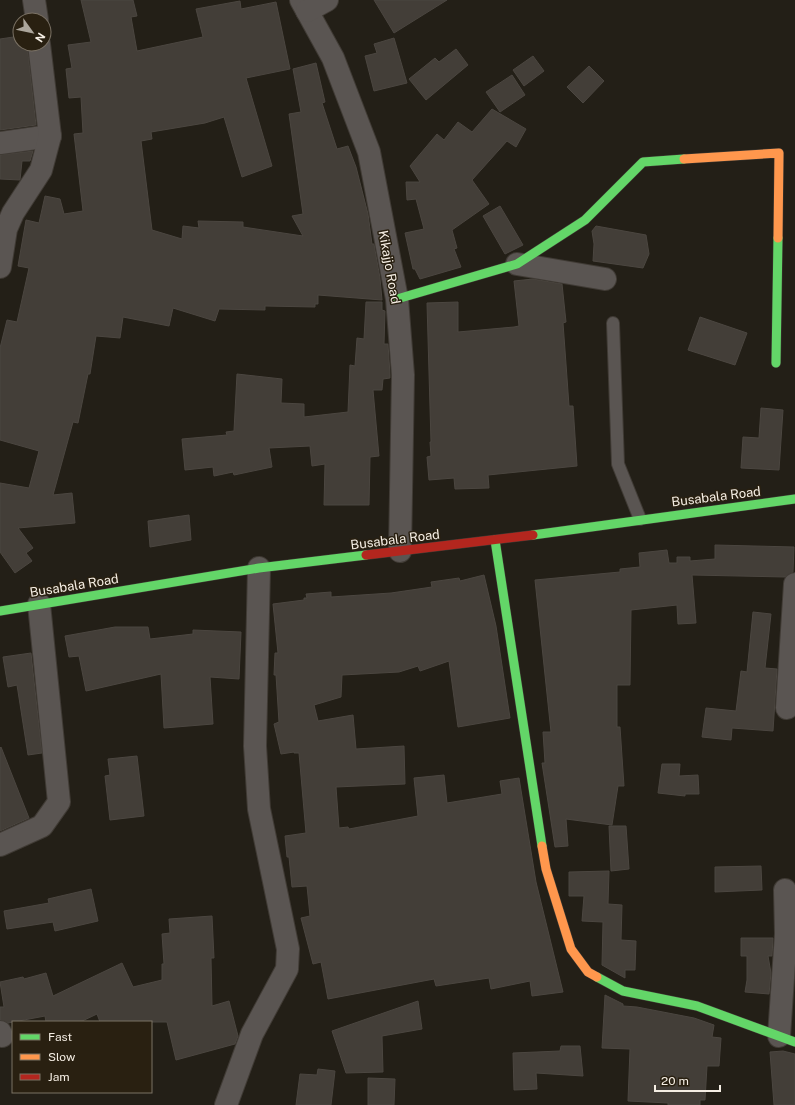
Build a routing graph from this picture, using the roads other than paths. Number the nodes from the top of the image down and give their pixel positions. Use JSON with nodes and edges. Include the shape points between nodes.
{"nodes":[{"id":1,"x":34,"y":0,"type":"edge"},
{"id":2,"x":327,"y":0,"type":"edge"},
{"id":3,"x":304,"y":6,"type":"edge"},
{"id":4,"x":36,"y":12,"type":"edge"},
{"id":5,"x":40,"y":52,"type":"edge"},
{"id":6,"x":50,"y":136,"type":"junction"},
{"id":7,"x":0,"y":143,"type":"edge"},
{"id":8,"x":517,"y":264,"type":"junction"},
{"id":9,"x":0,"y":267,"type":"edge"},
{"id":10,"x":605,"y":279,"type":"dead end"},
{"id":11,"x":397,"y":299,"type":"junction"},
{"id":12,"x":613,"y":323,"type":"dead end"},
{"id":13,"x":776,"y":363,"type":"dead end"},
{"id":14,"x":795,"y":499,"type":"edge"},
{"id":15,"x":640,"y":519,"type":"junction"},
{"id":16,"x":496,"y":540,"type":"junction"},
{"id":17,"x":400,"y":551,"type":"junction"},
{"id":18,"x":259,"y":568,"type":"junction"},
{"id":19,"x":795,"y":584,"type":"edge"},
{"id":20,"x":39,"y":604,"type":"junction"},
{"id":21,"x":2,"y":608,"type":"edge"},
{"id":22,"x":787,"y":708,"type":"dead end"},
{"id":23,"x":0,"y":845,"type":"edge"},
{"id":24,"x":784,"y":890,"type":"dead end"},
{"id":25,"x":787,"y":1039,"type":"edge"},
{"id":26,"x":226,"y":1105,"type":"edge"}],
"edges":[{"from":1,"to":4,"type":"street"},
{"from":2,"to":3,"type":"street"},
{"from":3,"to":11,"type":"street","name":"Kikajjo Road","via":[[333,58],[369,152]]},
{"from":5,"to":6,"type":"street"},
{"from":6,"to":7,"type":"street"},
{"from":6,"to":9,"type":"street","via":[[41,170],[13,212],[6,229]]},
{"from":8,"to":10,"type":"street"},
{"from":8,"to":11,"type":"street"},
{"from":8,"to":13,"type":"street","via":[[585,220],[643,162],[779,153]]},
{"from":11,"to":17,"type":"street","name":"Kikajjo Road","via":[[403,375]]},
{"from":12,"to":15,"type":"lane","via":[[618,464]]},
{"from":14,"to":15,"type":"street","name":"Busabala Road"},
{"from":15,"to":16,"type":"street","name":"Busabala Road"},
{"from":16,"to":17,"type":"street","name":"Busabala Road"},
{"from":16,"to":25,"type":"street","via":[[546,869],[570,949],[588,972],[623,991],[697,1006]]},
{"from":17,"to":18,"type":"street","name":"Busabala Road"},
{"from":18,"to":20,"type":"street","name":"Busabala Road"},
{"from":18,"to":26,"type":"street","via":[[255,746],[259,809],[288,949],[287,969],[252,1034]]},
{"from":19,"to":22,"type":"street"},
{"from":20,"to":21,"type":"street","name":"Busabala Road"},
{"from":20,"to":23,"type":"street","via":[[59,802],[42,826]]},
{"from":24,"to":25,"type":"street"}]}
